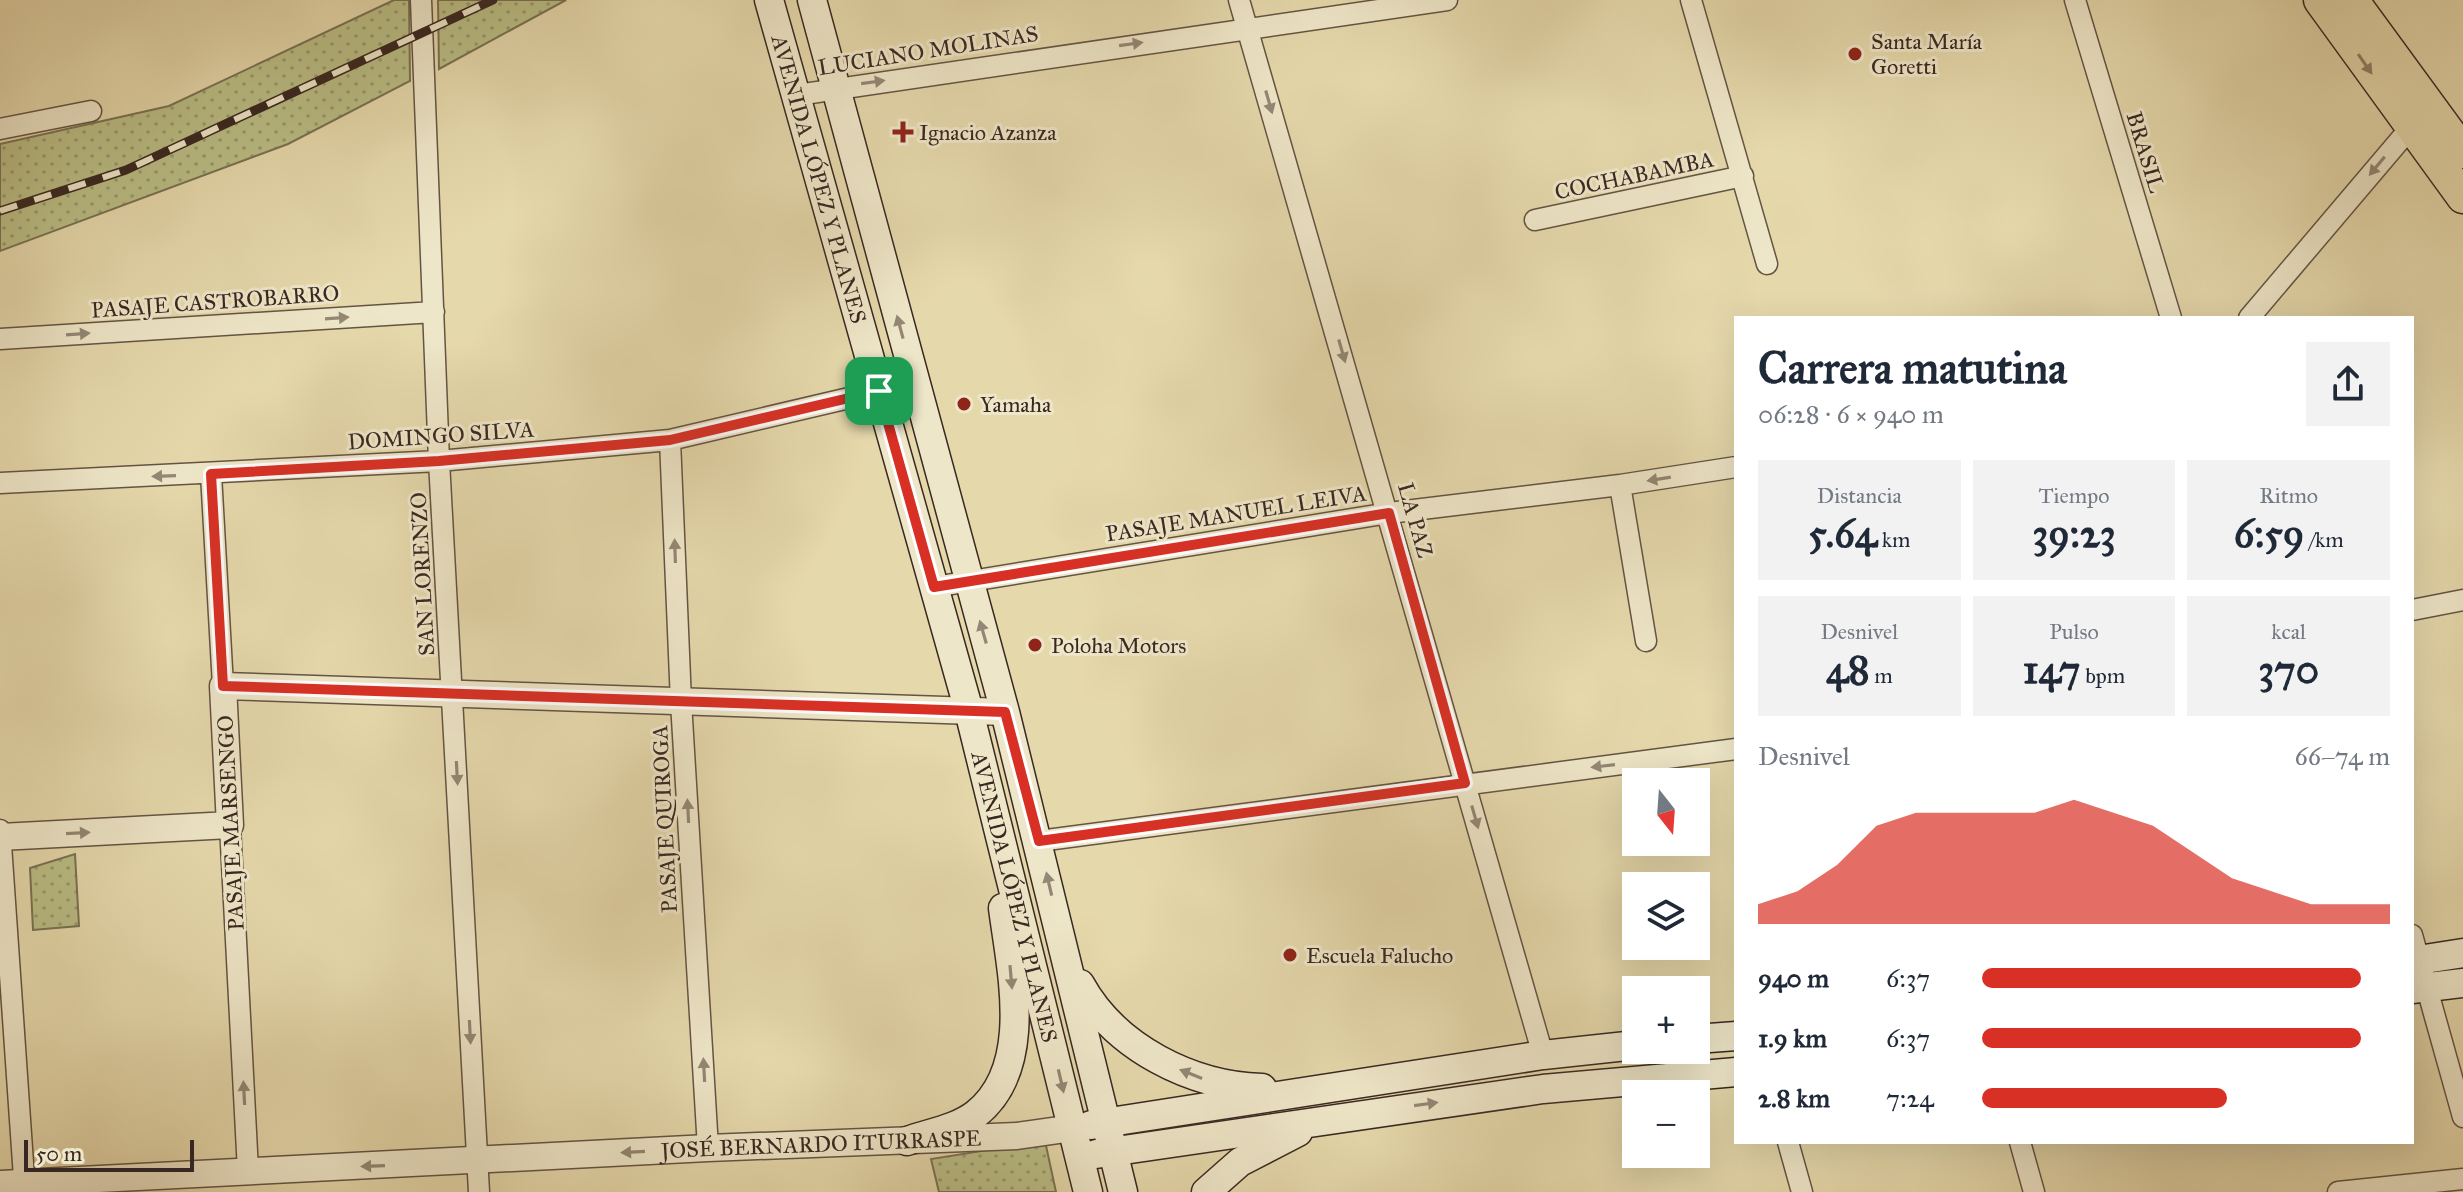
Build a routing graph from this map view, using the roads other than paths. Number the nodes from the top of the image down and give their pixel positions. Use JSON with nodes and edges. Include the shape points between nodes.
{"nodes":[{"id":1,"x":421,"y":0,"type":"edge"},
{"id":2,"x":769,"y":0,"type":"edge"},
{"id":3,"x":812,"y":0,"type":"edge"},
{"id":4,"x":1239,"y":0,"type":"edge"},
{"id":5,"x":1447,"y":0,"type":"edge"},
{"id":6,"x":1691,"y":0,"type":"edge"},
{"id":7,"x":2075,"y":0,"type":"edge"},
{"id":8,"x":2320,"y":0,"type":"edge"},
{"id":9,"x":2352,"y":0,"type":"edge"},
{"id":10,"x":1248,"y":27,"type":"junction"},
{"id":11,"x":835,"y":87,"type":"junction"},
{"id":12,"x":797,"y":95,"type":"junction"},
{"id":13,"x":91,"y":111,"type":"dead end"},
{"id":14,"x":2419,"y":118,"type":"junction"},
{"id":15,"x":0,"y":129,"type":"edge"},
{"id":16,"x":2463,"y":152,"type":"edge"},
{"id":17,"x":1743,"y":176,"type":"junction"},
{"id":18,"x":2463,"y":197,"type":"edge"},
{"id":19,"x":1535,"y":220,"type":"dead end"},
{"id":20,"x":1767,"y":264,"type":"dead end"},
{"id":21,"x":434,"y":312,"type":"junction"},
{"id":22,"x":2170,"y":316,"type":"edge"},
{"id":23,"x":2251,"y":316,"type":"edge"},
{"id":24,"x":0,"y":339,"type":"edge"},
{"id":25,"x":879,"y":391,"type":"junction"},
{"id":26,"x":670,"y":440,"type":"junction"},
{"id":27,"x":439,"y":461,"type":"junction"},
{"id":28,"x":1734,"y":467,"type":"edge"},
{"id":29,"x":211,"y":474,"type":"junction"},
{"id":30,"x":0,"y":483,"type":"edge"},
{"id":31,"x":1620,"y":485,"type":"junction"},
{"id":32,"x":1389,"y":513,"type":"junction"},
{"id":33,"x":968,"y":580,"type":"junction"},
{"id":34,"x":934,"y":587,"type":"junction"},
{"id":35,"x":2463,"y":600,"type":"edge"},
{"id":36,"x":2414,"y":610,"type":"edge"},
{"id":37,"x":1646,"y":641,"type":"dead end"},
{"id":38,"x":223,"y":686,"type":"junction"},
{"id":39,"x":453,"y":695,"type":"junction"},
{"id":40,"x":681,"y":702,"type":"junction"},
{"id":41,"x":969,"y":711,"type":"junction"},
{"id":42,"x":1005,"y":712,"type":"junction"},
{"id":43,"x":1734,"y":749,"type":"edge"},
{"id":44,"x":1465,"y":783,"type":"junction"},
{"id":45,"x":989,"y":788,"type":"junction"},
{"id":46,"x":230,"y":825,"type":"junction"},
{"id":47,"x":0,"y":830,"type":"edge"},
{"id":48,"x":0,"y":837,"type":"edge"},
{"id":49,"x":1039,"y":841,"type":"junction"},
{"id":50,"x":2463,"y":953,"type":"edge"},
{"id":51,"x":1067,"y":960,"type":"junction"},
{"id":52,"x":2416,"y":966,"type":"edge"},
{"id":53,"x":2463,"y":983,"type":"edge"},
{"id":54,"x":1734,"y":1036,"type":"edge"},
{"id":55,"x":1710,"y":1038,"type":"edge"},
{"id":56,"x":1622,"y":1047,"type":"edge"},
{"id":57,"x":1543,"y":1055,"type":"junction"},
{"id":58,"x":1734,"y":1072,"type":"edge"},
{"id":59,"x":1351,"y":1086,"type":"junction"},
{"id":60,"x":1349,"y":1115,"type":"junction"},
{"id":61,"x":2463,"y":1117,"type":"edge"},
{"id":62,"x":1108,"y":1122,"type":"junction"},
{"id":63,"x":1073,"y":1128,"type":"junction"},
{"id":64,"x":907,"y":1141,"type":"junction"},
{"id":65,"x":1789,"y":1144,"type":"edge"},
{"id":66,"x":2021,"y":1144,"type":"edge"},
{"id":67,"x":708,"y":1148,"type":"junction"},
{"id":68,"x":1114,"y":1151,"type":"junction"},
{"id":69,"x":1080,"y":1157,"type":"junction"},
{"id":70,"x":477,"y":1162,"type":"junction"},
{"id":71,"x":248,"y":1171,"type":"junction"},
{"id":72,"x":2463,"y":1179,"type":"edge"},
{"id":73,"x":16,"y":1186,"type":"edge"},
{"id":74,"x":479,"y":1192,"type":"edge"},
{"id":75,"x":1088,"y":1192,"type":"edge"},
{"id":76,"x":1123,"y":1192,"type":"edge"},
{"id":77,"x":1206,"y":1192,"type":"edge"},
{"id":78,"x":1802,"y":1192,"type":"edge"},
{"id":79,"x":2034,"y":1192,"type":"edge"},
{"id":80,"x":2338,"y":1192,"type":"edge"}],
"edges":[{"from":1,"to":21,"type":"street","name":"SAN LORENZO"},
{"from":2,"to":12,"type":"main road","name":"AVENIDA LÓPEZ Y PLANES"},
{"from":3,"to":11,"type":"main road","name":"AVENIDA LÓPEZ Y PLANES"},
{"from":4,"to":10,"type":"street","name":"LA PAZ"},
{"from":5,"to":10,"type":"street","name":"LUCIANO MOLINAS"},
{"from":6,"to":17,"type":"street","name":"COCHABAMBA"},
{"from":7,"to":22,"type":"street","name":"BRASIL"},
{"from":8,"to":14,"type":"main road","one_way":true},
{"from":9,"to":14,"type":"main road"},
{"from":11,"to":10,"type":"street","name":"LUCIANO MOLINAS","one_way":true},
{"from":10,"to":32,"type":"street","name":"LA PAZ","one_way":true},
{"from":11,"to":12,"type":"street","name":"LUCIANO MOLINAS"},
{"from":33,"to":11,"type":"main road","name":"AVENIDA LÓPEZ Y PLANES","one_way":true},
{"from":12,"to":25,"type":"main road","name":"AVENIDA LÓPEZ Y PLANES"},
{"from":13,"to":15,"type":"street"},
{"from":14,"to":16,"type":"main road"},
{"from":14,"to":18,"type":"main road"},
{"from":14,"to":23,"type":"street","one_way":true},
{"from":17,"to":19,"type":"street","name":"COCHABAMBA"},
{"from":17,"to":20,"type":"street","name":"COCHABAMBA"},
{"from":24,"to":21,"type":"street","name":"PASAJE CASTROBARRO","one_way":true},
{"from":21,"to":27,"type":"street","name":"SAN LORENZO"},
{"from":25,"to":26,"type":"street","name":"DOMINGO SILVA"},
{"from":25,"to":34,"type":"main road","name":"AVENIDA LÓPEZ Y PLANES"},
{"from":26,"to":27,"type":"street","name":"DOMINGO SILVA"},
{"from":40,"to":26,"type":"street","name":"PASAJE QUIROGA","one_way":true},
{"from":27,"to":29,"type":"street","name":"DOMINGO SILVA"},
{"from":27,"to":39,"type":"street","name":"SAN LORENZO"},
{"from":28,"to":31,"type":"street","name":"PASAJE MANUEL LEIVA","one_way":true},
{"from":29,"to":30,"type":"street","name":"DOMINGO SILVA","one_way":true},
{"from":29,"to":38,"type":"street","name":"PASAJE MARSENGO"},
{"from":31,"to":32,"type":"street","name":"PASAJE MANUEL LEIVA"},
{"from":31,"to":37,"type":"street"},
{"from":32,"to":33,"type":"street","name":"PASAJE MANUEL LEIVA"},
{"from":32,"to":44,"type":"street","name":"LA PAZ"},
{"from":33,"to":34,"type":"street","name":"PASAJE MANUEL LEIVA"},
{"from":42,"to":33,"type":"main road","name":"AVENIDA LÓPEZ Y PLANES","one_way":true},
{"from":34,"to":41,"type":"main road","name":"AVENIDA LÓPEZ Y PLANES"},
{"from":35,"to":36,"type":"street"},
{"from":38,"to":39,"type":"street"},
{"from":38,"to":46,"type":"street","name":"PASAJE MARSENGO"},
{"from":39,"to":40,"type":"street"},
{"from":39,"to":70,"type":"street","name":"SAN LORENZO","one_way":true},
{"from":40,"to":41,"type":"street"},
{"from":67,"to":40,"type":"street","name":"PASAJE QUIROGA","one_way":true},
{"from":41,"to":42,"type":"street"},
{"from":41,"to":45,"type":"main road","name":"AVENIDA LÓPEZ Y PLANES"},
{"from":42,"to":49,"type":"main road","name":"AVENIDA LÓPEZ Y PLANES"},
{"from":43,"to":44,"type":"street","one_way":true},
{"from":44,"to":49,"type":"street"},
{"from":44,"to":57,"type":"street","name":"LA PAZ","one_way":true},
{"from":45,"to":63,"type":"main road","name":"AVENIDA LÓPEZ Y PLANES","one_way":true},
{"from":45,"to":64,"type":"main road","one_way":true,"via":[[1013,994],[1011,1053],[998,1088],[975,1115]]},
{"from":48,"to":46,"type":"street","one_way":true},
{"from":71,"to":46,"type":"street","name":"PASAJE MARSENGO","one_way":true},
{"from":47,"to":48,"type":"street"},
{"from":48,"to":73,"type":"street"},
{"from":51,"to":49,"type":"main road","name":"AVENIDA LÓPEZ Y PLANES","one_way":true},
{"from":50,"to":52,"type":"main road"},
{"from":59,"to":51,"type":"main road","one_way":true,"via":[[1238,1087],[1176,1068],[1106,1019]]},
{"from":51,"to":62,"type":"main road","name":"AVENIDA LÓPEZ Y PLANES"},
{"from":52,"to":53,"type":"main road"},
{"from":52,"to":61,"type":"street"},
{"from":54,"to":55,"type":"main road"},
{"from":56,"to":57,"type":"main road","name":"JOSÉ BERNARDO ITURRASPE"},
{"from":57,"to":59,"type":"main road","name":"JOSÉ BERNARDO ITURRASPE"},
{"from":60,"to":58,"type":"main road","one_way":true,"via":[[1582,1084]]},
{"from":59,"to":62,"type":"main road","name":"JOSÉ BERNARDO ITURRASPE"},
{"from":60,"to":68,"type":"main road"},
{"from":60,"to":77,"type":"main road","via":[[1255,1153]]},
{"from":62,"to":63,"type":"main road","name":"JOSÉ BERNARDO ITURRASPE"},
{"from":62,"to":68,"type":"main road","name":"AVENIDA LÓPEZ Y PLANES"},
{"from":63,"to":64,"type":"street","name":"JOSÉ BERNARDO ITURRASPE"},
{"from":63,"to":69,"type":"main road","name":"AVENIDA LÓPEZ Y PLANES"},
{"from":64,"to":67,"type":"street","name":"JOSÉ BERNARDO ITURRASPE"},
{"from":65,"to":78,"type":"street"},
{"from":66,"to":79,"type":"street"},
{"from":67,"to":70,"type":"street","name":"JOSÉ BERNARDO ITURRASPE","one_way":true},
{"from":68,"to":69,"type":"main road"},
{"from":68,"to":76,"type":"main road","name":"AVENIDA LÓPEZ Y PLANES"},
{"from":69,"to":75,"type":"main road","name":"AVENIDA LÓPEZ Y PLANES"},
{"from":70,"to":71,"type":"street","name":"JOSÉ BERNARDO ITURRASPE","one_way":true},
{"from":70,"to":74,"type":"street","name":"SAN LORENZO"},
{"from":71,"to":73,"type":"street","name":"JOSÉ BERNARDO ITURRASPE"},
{"from":72,"to":80,"type":"street"}]}
